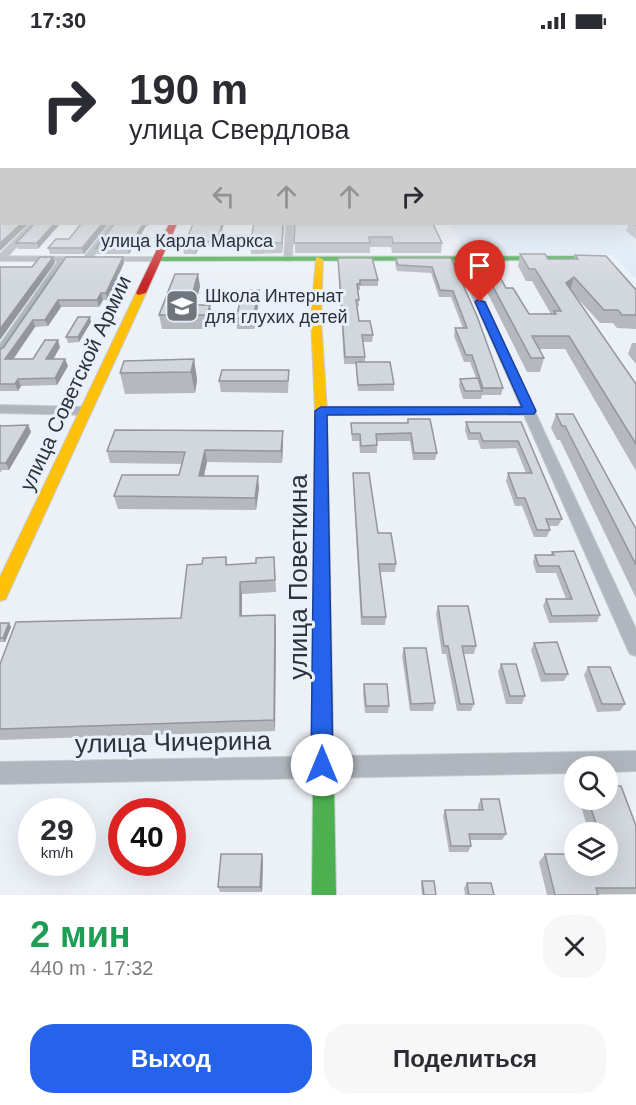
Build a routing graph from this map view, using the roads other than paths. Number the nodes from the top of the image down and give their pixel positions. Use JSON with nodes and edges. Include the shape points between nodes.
{"nodes":[{"id":1,"x":33,"y":225,"type":"edge"},
{"id":2,"x":112,"y":225,"type":"edge"},
{"id":3,"x":172,"y":225,"type":"edge"},
{"id":4,"x":290,"y":225,"type":"edge"},
{"id":5,"x":460,"y":258,"type":"junction"},
{"id":6,"x":0,"y":259,"type":"edge"},
{"id":7,"x":64,"y":259,"type":"junction"},
{"id":8,"x":87,"y":259,"type":"junction"},
{"id":9,"x":155,"y":259,"type":"junction"},
{"id":10,"x":288,"y":259,"type":"junction"},
{"id":11,"x":319,"y":259,"type":"junction"},
{"id":12,"x":610,"y":262,"type":"edge"},
{"id":13,"x":0,"y":352,"type":"edge"},
{"id":14,"x":0,"y":409,"type":"edge"},
{"id":15,"x":85,"y":411,"type":"junction"},
{"id":16,"x":321,"y":411,"type":"junction"},
{"id":17,"x":530,"y":411,"type":"junction"},
{"id":18,"x":0,"y":594,"type":"edge"},
{"id":19,"x":636,"y":648,"type":"edge"},
{"id":20,"x":636,"y":761,"type":"edge"},
{"id":21,"x":322,"y":765,"type":"junction"},
{"id":22,"x":0,"y":773,"type":"edge"},
{"id":23,"x":324,"y":895,"type":"edge"}],
"edges":[{"from":1,"to":6,"type":"street"},
{"from":2,"to":8,"type":"street","name":"улица Карла Маркса"},
{"from":3,"to":9,"type":"street","name":"улица Советской Армии"},
{"from":4,"to":10,"type":"street","name":"улица Карла Маркса"},
{"from":5,"to":11,"type":"street","name":"улица Карла Маркса"},
{"from":5,"to":12,"type":"street","name":"улица Карла Маркса"},
{"from":5,"to":17,"type":"street"},
{"from":6,"to":7,"type":"street","name":"улица Карла Маркса"},
{"from":7,"to":8,"type":"street","name":"улица Карла Маркса"},
{"from":7,"to":13,"type":"street"},
{"from":8,"to":9,"type":"street","name":"улица Карла Маркса"},
{"from":9,"to":10,"type":"street","name":"улица Карла Маркса"},
{"from":9,"to":15,"type":"street","name":"улица Советской Армии"},
{"from":10,"to":11,"type":"street","name":"улица Карла Маркса"},
{"from":11,"to":16,"type":"street","name":"улица Поветкина","via":[[316,318]]},
{"from":14,"to":15,"type":"street"},
{"from":15,"to":18,"type":"street","name":"улица Советской Армии"},
{"from":16,"to":17,"type":"street"},
{"from":16,"to":21,"type":"street","name":"улица Поветкина"},
{"from":17,"to":19,"type":"street"},
{"from":20,"to":21,"type":"street","name":"улица Чичерина"},
{"from":21,"to":22,"type":"street","name":"улица Чичерина"},
{"from":21,"to":23,"type":"street","name":"улица Поветкина"}]}
